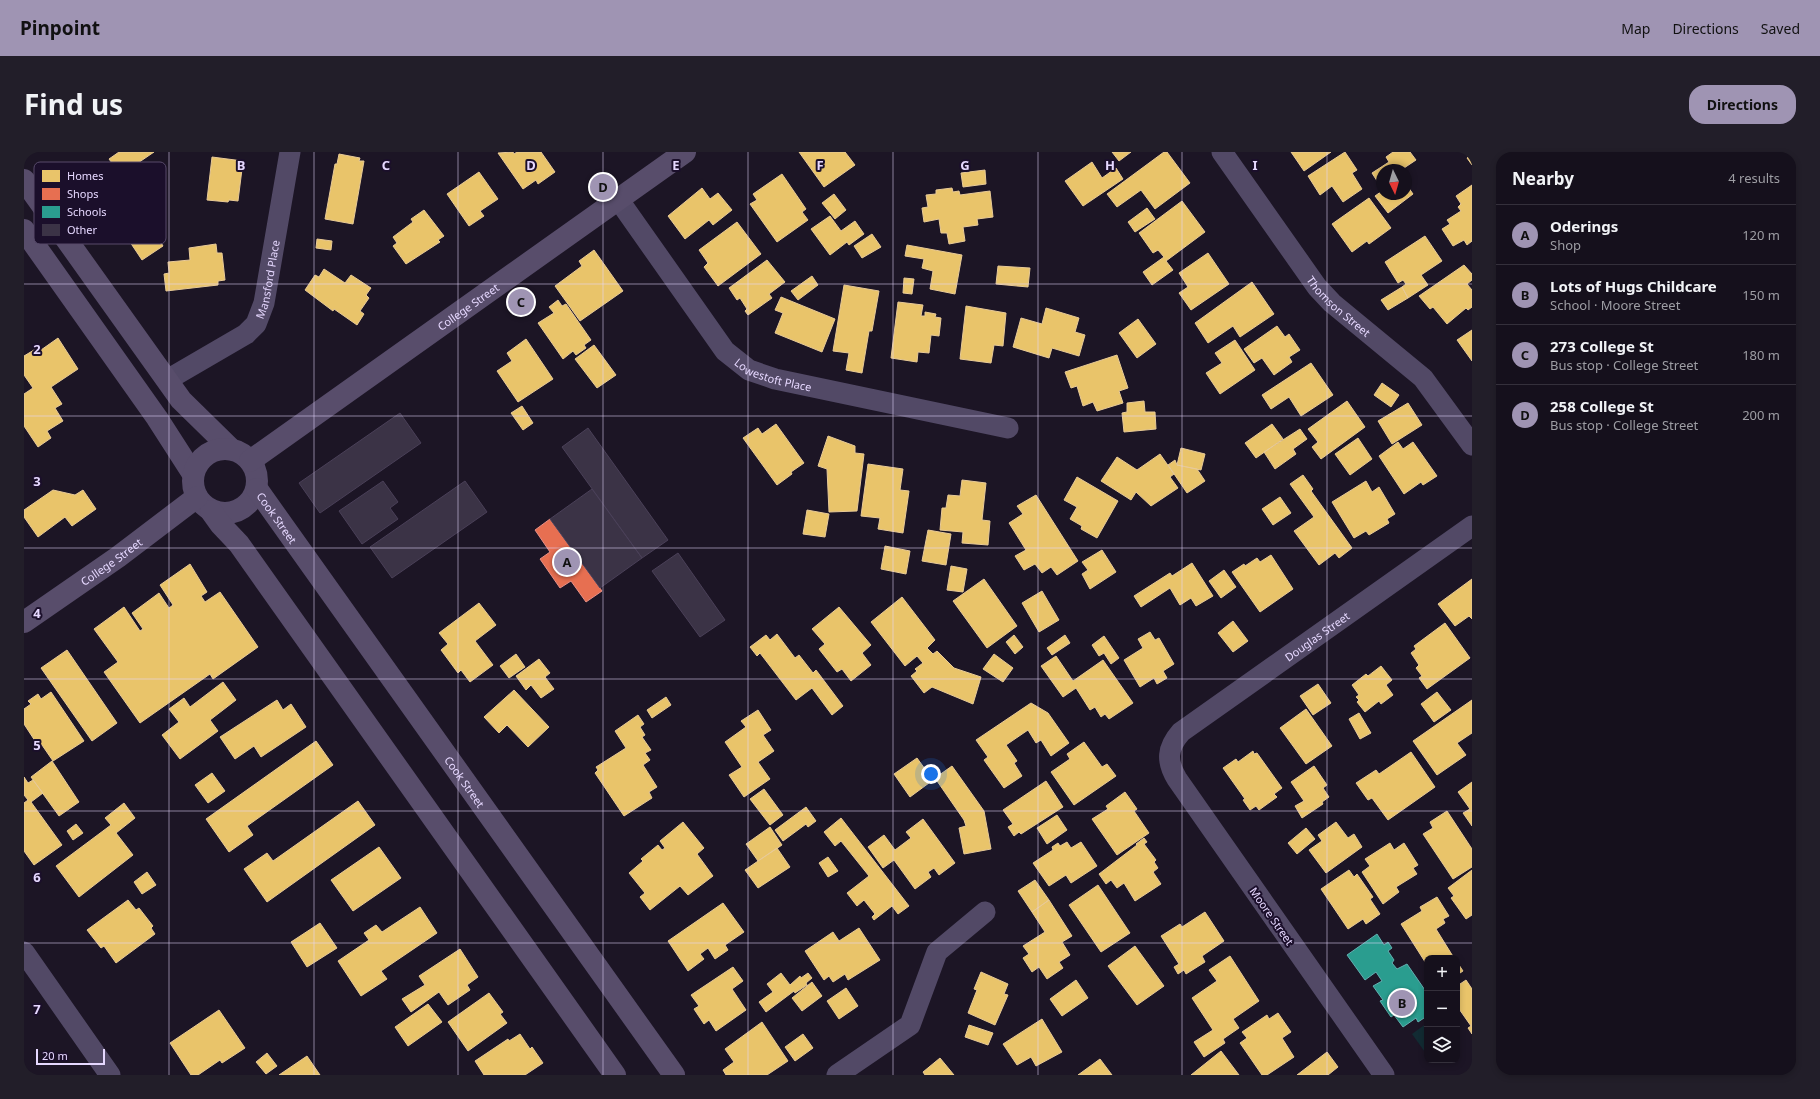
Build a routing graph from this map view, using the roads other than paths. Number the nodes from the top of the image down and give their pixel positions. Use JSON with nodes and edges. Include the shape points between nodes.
{"nodes":[{"id":1,"x":290,"y":152,"type":"edge"},
{"id":2,"x":684,"y":152,"type":"edge"},
{"id":3,"x":1222,"y":152,"type":"edge"},
{"id":4,"x":24,"y":180,"type":"edge"},
{"id":5,"x":34,"y":194,"type":"edge"},
{"id":6,"x":618,"y":199,"type":"junction"},
{"id":7,"x":24,"y":230,"type":"edge"},
{"id":8,"x":70,"y":244,"type":"edge"},
{"id":9,"x":148,"y":353,"type":"junction"},
{"id":10,"x":123,"y":370,"type":"junction"},
{"id":11,"x":167,"y":380,"type":"junction"},
{"id":12,"x":1008,"y":428,"type":"dead end"},
{"id":13,"x":1472,"y":445,"type":"edge"},
{"id":14,"x":231,"y":449,"type":"junction"},
{"id":15,"x":250,"y":461,"type":"junction"},
{"id":16,"x":193,"y":474,"type":"junction"},
{"id":17,"x":257,"y":489,"type":"junction"},
{"id":18,"x":204,"y":504,"type":"junction"},
{"id":19,"x":1472,"y":526,"type":"edge"},
{"id":20,"x":24,"y":622,"type":"edge"},
{"id":21,"x":1170,"y":753,"type":"joint"},
{"id":22,"x":985,"y":912,"type":"dead end"},
{"id":23,"x":24,"y":952,"type":"edge"},
{"id":24,"x":110,"y":1075,"type":"edge"},
{"id":25,"x":615,"y":1075,"type":"edge"},
{"id":26,"x":674,"y":1075,"type":"edge"},
{"id":27,"x":837,"y":1075,"type":"edge"},
{"id":28,"x":1384,"y":1075,"type":"edge"}],
"edges":[{"from":1,"to":11,"type":"street","name":"Mansford Place","via":[[264,303],[256,324],[246,334]]},
{"from":2,"to":6,"type":"street","name":"College Street"},
{"from":3,"to":13,"type":"street","name":"Thomson Street","via":[[1317,287],[1332,303],[1423,378]]},
{"from":4,"to":5,"type":"street"},
{"from":6,"to":12,"type":"street","name":"Lowestoft Place","via":[[725,351],[749,370],[775,379]]},
{"from":6,"to":15,"type":"street","name":"College Street"},
{"from":7,"to":10,"type":"street"},
{"from":8,"to":9,"type":"street"},
{"from":9,"to":10,"type":"street"},
{"from":9,"to":11,"type":"street"},
{"from":10,"to":16,"type":"street"},
{"from":11,"to":14,"type":"street","via":[[181,400]]},
{"from":14,"to":15,"type":"street","via":[[245,455]]},
{"from":14,"to":16,"type":"street","via":[[221,449],[203,457]]},
{"from":15,"to":17,"type":"street","via":[[257,474]]},
{"from":16,"to":18,"type":"street","via":[[193,486]]},
{"from":17,"to":18,"type":"street","via":[[247,505],[240,510],[230,512]]},
{"from":17,"to":26,"type":"street","name":"Cook Street"},
{"from":18,"to":20,"type":"street","name":"College Street","via":[[118,557]]},
{"from":18,"to":25,"type":"street","via":[[220,525],[240,544]]},
{"from":19,"to":21,"type":"street","name":"Douglas Street","via":[[1181,732],[1175,739]]},
{"from":21,"to":28,"type":"street","name":"Moore Street","via":[[1170,766],[1176,780]]},
{"from":22,"to":27,"type":"street","via":[[937,952],[910,1025]]},
{"from":23,"to":24,"type":"street"}]}
